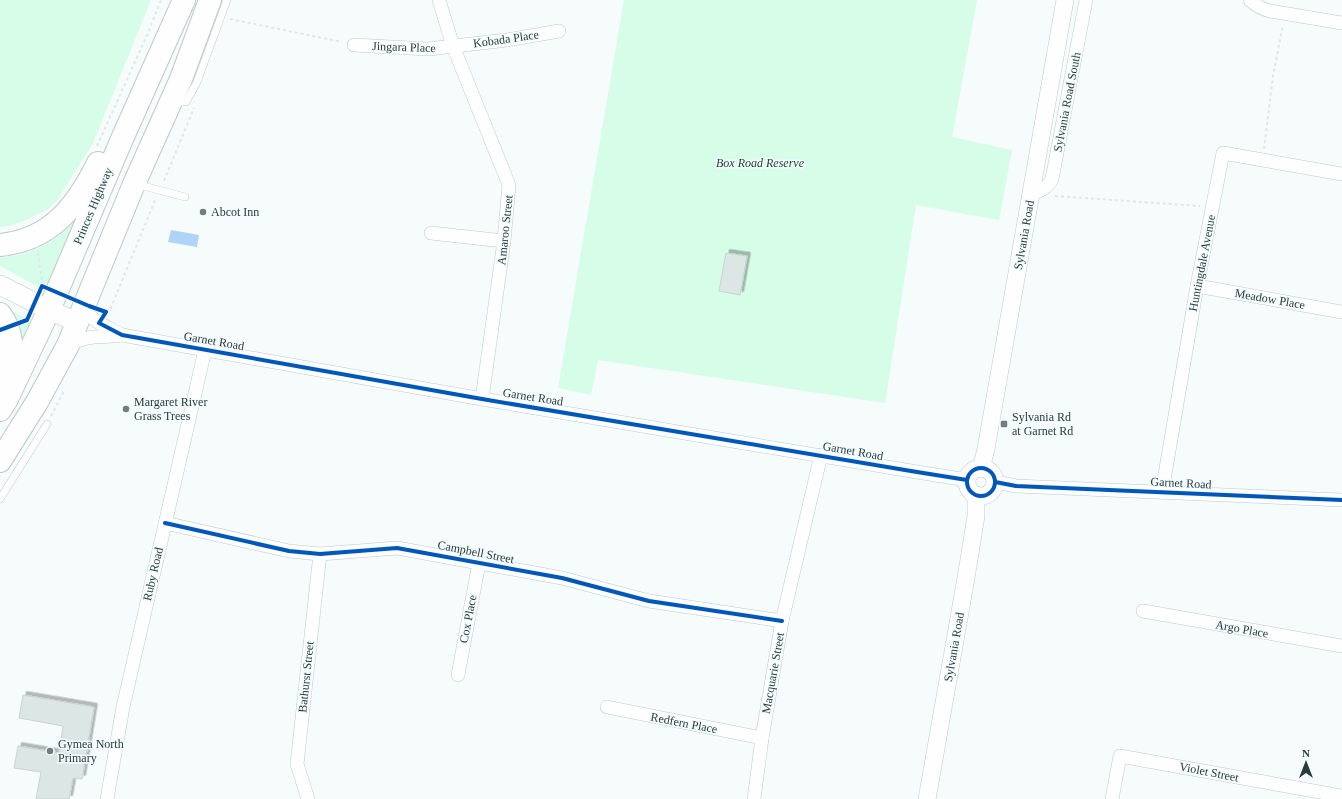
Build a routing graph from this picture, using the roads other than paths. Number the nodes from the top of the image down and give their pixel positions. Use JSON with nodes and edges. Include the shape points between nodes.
{"nodes":[{"id":1,"x":184,"y":0,"type":"edge"},
{"id":2,"x":227,"y":0,"type":"edge"},
{"id":3,"x":439,"y":0,"type":"edge"},
{"id":4,"x":1065,"y":0,"type":"edge"},
{"id":5,"x":1086,"y":0,"type":"edge"},
{"id":6,"x":1250,"y":0,"type":"edge"},
{"id":7,"x":215,"y":9,"type":"edge"},
{"id":8,"x":1342,"y":23,"type":"edge"},
{"id":9,"x":559,"y":31,"type":"dead end"},
{"id":10,"x":354,"y":45,"type":"road end"},
{"id":11,"x":453,"y":46,"type":"junction"},
{"id":12,"x":122,"y":139,"type":"junction"},
{"id":13,"x":1342,"y":174,"type":"edge"},
{"id":14,"x":134,"y":184,"type":"junction"},
{"id":15,"x":1032,"y":194,"type":"junction"},
{"id":16,"x":186,"y":197,"type":"dead end"},
{"id":17,"x":431,"y":233,"type":"dead end"},
{"id":18,"x":504,"y":241,"type":"junction"},
{"id":19,"x":0,"y":245,"type":"edge"},
{"id":20,"x":0,"y":285,"type":"edge"},
{"id":21,"x":1197,"y":286,"type":"junction"},
{"id":22,"x":49,"y":310,"type":"junction"},
{"id":23,"x":1342,"y":312,"type":"edge"},
{"id":24,"x":0,"y":314,"type":"edge"},
{"id":25,"x":80,"y":315,"type":"junction"},
{"id":26,"x":122,"y":335,"type":"junction"},
{"id":27,"x":68,"y":345,"type":"junction"},
{"id":28,"x":205,"y":350,"type":"junction"},
{"id":29,"x":482,"y":399,"type":"junction"},
{"id":30,"x":3,"y":405,"type":"edge"},
{"id":31,"x":47,"y":424,"type":"dead end"},
{"id":32,"x":821,"y":455,"type":"junction"},
{"id":33,"x":0,"y":461,"type":"edge"},
{"id":34,"x":982,"y":469,"type":"junction"},
{"id":35,"x":967,"y":480,"type":"junction"},
{"id":36,"x":995,"y":482,"type":"junction"},
{"id":37,"x":1162,"y":492,"type":"junction"},
{"id":38,"x":976,"y":495,"type":"junction"},
{"id":39,"x":0,"y":498,"type":"edge"},
{"id":40,"x":1342,"y":500,"type":"edge"},
{"id":41,"x":165,"y":523,"type":"junction"},
{"id":42,"x":320,"y":554,"type":"junction"},
{"id":43,"x":479,"y":563,"type":"junction"},
{"id":44,"x":1143,"y":611,"type":"dead end"},
{"id":45,"x":782,"y":621,"type":"junction"},
{"id":46,"x":1342,"y":646,"type":"edge"},
{"id":47,"x":458,"y":675,"type":"dead end"},
{"id":48,"x":607,"y":707,"type":"dead end"},
{"id":49,"x":762,"y":738,"type":"junction"},
{"id":50,"x":1342,"y":796,"type":"edge"},
{"id":51,"x":107,"y":799,"type":"edge"},
{"id":52,"x":308,"y":799,"type":"edge"},
{"id":53,"x":754,"y":799,"type":"edge"},
{"id":54,"x":927,"y":799,"type":"edge"},
{"id":55,"x":1112,"y":799,"type":"edge"}],
"edges":[{"from":1,"to":12,"type":"highway","name":"Princes Highway"},
{"from":2,"to":7,"type":"lane"},
{"from":3,"to":11,"type":"street","name":"Amaroo Street"},
{"from":4,"to":15,"type":"street","name":"Sylvania Road"},
{"from":5,"to":15,"type":"street","name":"Sylvania Road South","via":[[1052,179],[1049,185]]},
{"from":6,"to":8,"type":"street","via":[[1261,8]]},
{"from":7,"to":14,"type":"highway","via":[[195,44]]},
{"from":9,"to":11,"type":"street","name":"Kobada Place"},
{"from":10,"to":11,"type":"street","name":"Jingara Place","via":[[428,49]]},
{"from":11,"to":18,"type":"street","name":"Amaroo Street","via":[[509,185]]},
{"from":12,"to":19,"type":"highway","via":[[102,156],[88,183],[63,218],[35,236],[20,242]]},
{"from":12,"to":22,"type":"highway","name":"Princes Highway"},
{"from":13,"to":21,"type":"street","name":"Huntingdale Avenue","via":[[1223,153]]},
{"from":14,"to":16,"type":"lane"},
{"from":14,"to":25,"type":"highway"},
{"from":15,"to":34,"type":"street","name":"Sylvania Road"},
{"from":17,"to":18,"type":"street"},
{"from":18,"to":29,"type":"street","name":"Amaroo Street"},
{"from":20,"to":22,"type":"main road"},
{"from":21,"to":23,"type":"street","name":"Meadow Place"},
{"from":21,"to":37,"type":"street","name":"Huntingdale Avenue"},
{"from":22,"to":25,"type":"main road"},
{"from":22,"to":30,"type":"highway","name":"Princes Highway"},
{"from":24,"to":30,"type":"highway","via":[[8,327],[11,346]]},
{"from":25,"to":26,"type":"street","name":"Garnet Road","via":[[88,316]]},
{"from":25,"to":27,"type":"highway"},
{"from":26,"to":27,"type":"street","name":"Garnet Road","via":[[88,337]]},
{"from":26,"to":28,"type":"street","name":"Garnet Road"},
{"from":27,"to":33,"type":"highway","via":[[38,402]]},
{"from":28,"to":29,"type":"street","name":"Garnet Road"},
{"from":28,"to":41,"type":"street","name":"Ruby Road"},
{"from":29,"to":32,"type":"street","name":"Garnet Road"},
{"from":31,"to":39,"type":"lane"},
{"from":32,"to":35,"type":"street","name":"Garnet Road"},
{"from":32,"to":45,"type":"street","name":"Macquarie Street"},
{"from":34,"to":35,"type":"street","via":[[972,472]]},
{"from":34,"to":36,"type":"street","via":[[991,473]]},
{"from":35,"to":38,"type":"street","via":[[970,490]]},
{"from":36,"to":37,"type":"street","name":"Garnet Road","via":[[1016,486]]},
{"from":36,"to":38,"type":"street","via":[[990,493]]},
{"from":37,"to":40,"type":"street","name":"Garnet Road"},
{"from":38,"to":54,"type":"street","name":"Sylvania Road","via":[[976,516]]},
{"from":41,"to":42,"type":"street","name":"Campbell Street","via":[[289,551]]},
{"from":41,"to":51,"type":"street","name":"Ruby Road","via":[[123,707]]},
{"from":42,"to":43,"type":"street","name":"Campbell Street","via":[[397,548]]},
{"from":42,"to":52,"type":"street","name":"Bathurst Street","via":[[297,764]]},
{"from":43,"to":45,"type":"street","name":"Campbell Street","via":[[562,578],[649,601]]},
{"from":43,"to":47,"type":"street","name":"Cox Place"},
{"from":44,"to":46,"type":"street","name":"Argo Place"},
{"from":45,"to":49,"type":"street","name":"Macquarie Street"},
{"from":48,"to":49,"type":"street","name":"Redfern Place"},
{"from":49,"to":53,"type":"street","name":"Macquarie Street"},
{"from":50,"to":55,"type":"street","name":"Violet Street","via":[[1120,756]]}]}
